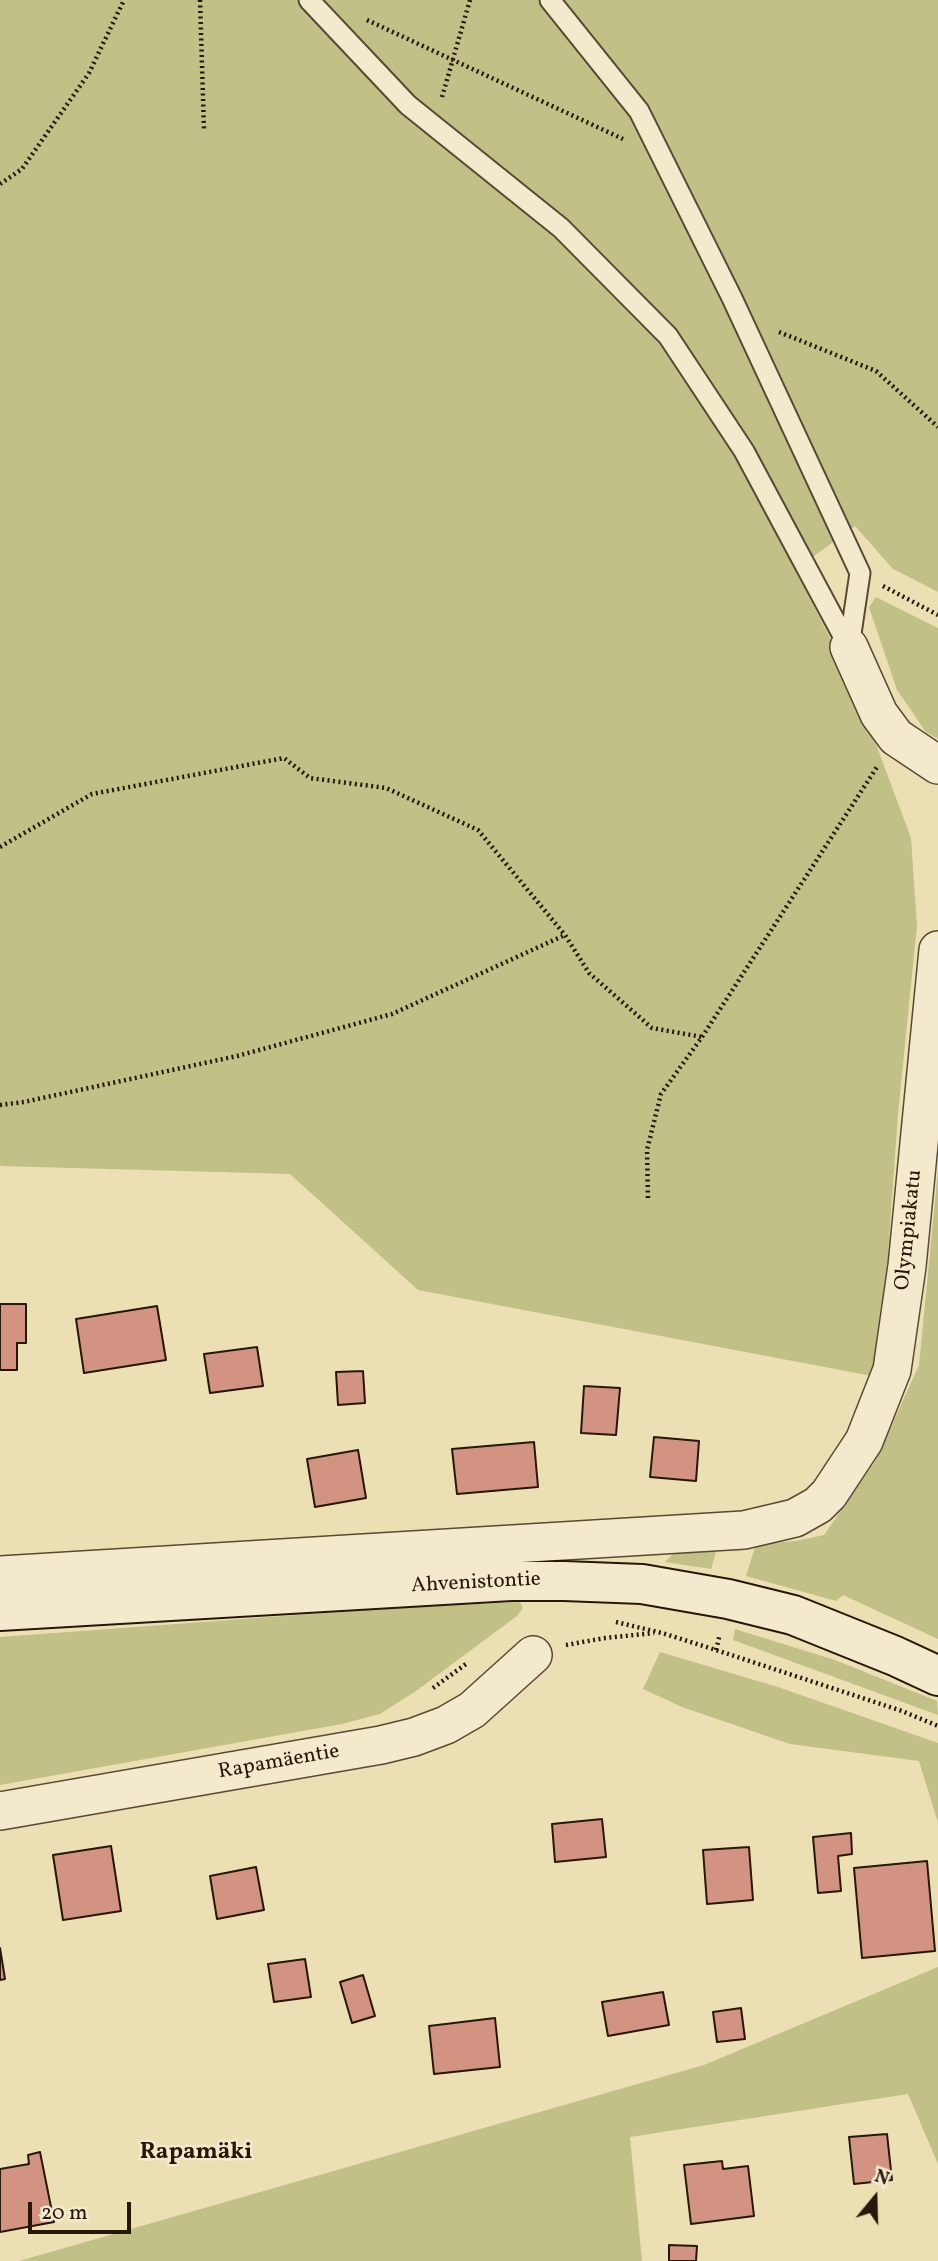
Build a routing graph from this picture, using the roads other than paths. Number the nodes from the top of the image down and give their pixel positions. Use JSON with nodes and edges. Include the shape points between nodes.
{"nodes":[{"id":1,"x":309,"y":0,"type":"edge"},
{"id":2,"x":550,"y":0,"type":"edge"},
{"id":3,"x":849,"y":647,"type":"junction"},
{"id":4,"x":938,"y":765,"type":"edge"},
{"id":5,"x":938,"y":950,"type":"edge"},
{"id":6,"x":0,"y":1575,"type":"edge"},
{"id":7,"x":0,"y":1611,"type":"edge"},
{"id":8,"x":533,"y":1655,"type":"road end"},
{"id":9,"x":938,"y":1676,"type":"edge"},
{"id":10,"x":0,"y":1811,"type":"edge"}],
"edges":[{"from":1,"to":3,"type":"lane","via":[[408,105],[561,228],[668,336],[744,451]]},
{"from":2,"to":3,"type":"lane","via":[[639,111],[860,573]]},
{"from":3,"to":4,"type":"street","via":[[879,714],[896,737]]},
{"from":5,"to":6,"type":"street","name":"Olympiakatu","via":[[907,1266],[892,1370],[864,1441],[818,1505],[795,1518],[744,1530]]},
{"from":7,"to":9,"type":"main road","name":"Ahvenistontie","via":[[511,1581],[642,1584],[793,1615]]},
{"from":8,"to":10,"type":"street","name":"Rapamäentie","via":[[472,1710],[414,1737]]}]}
